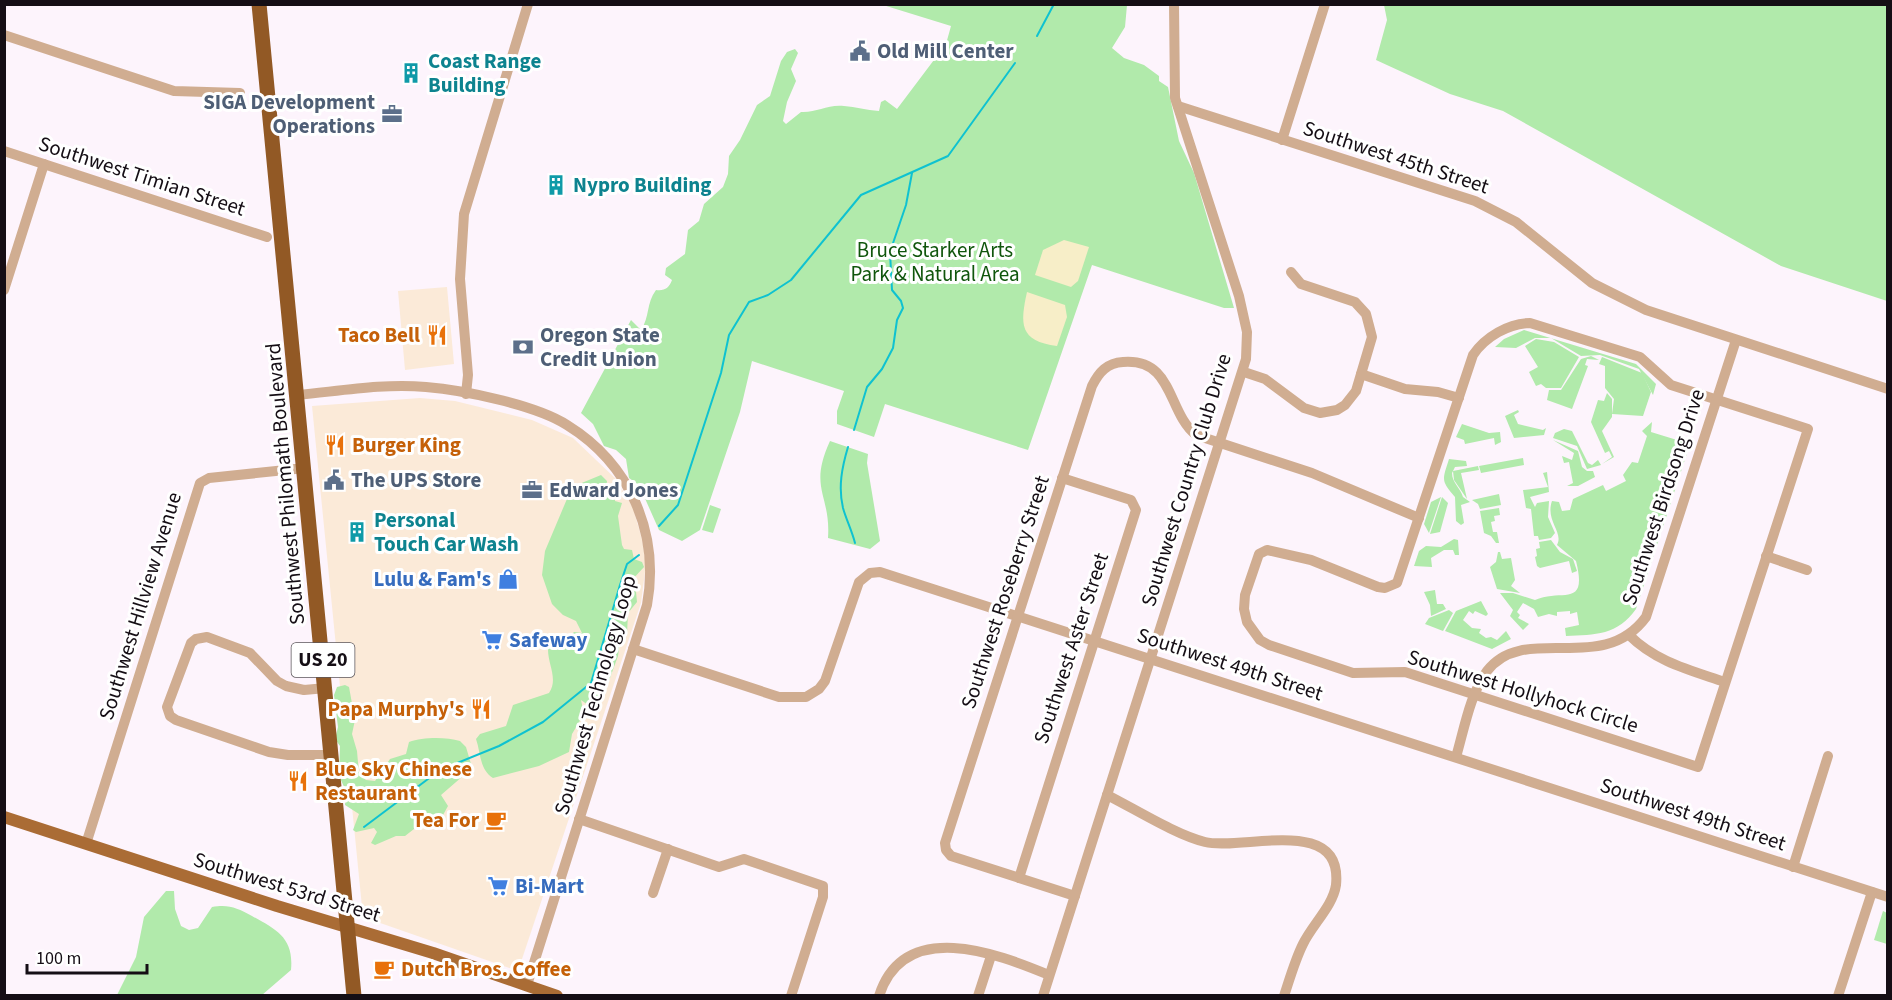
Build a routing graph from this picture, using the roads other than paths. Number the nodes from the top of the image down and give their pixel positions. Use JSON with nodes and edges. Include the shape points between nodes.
{"nodes":[{"id":1,"x":259,"y":4,"type":"edge"},
{"id":2,"x":528,"y":4,"type":"edge"},
{"id":3,"x":1174,"y":4,"type":"edge"},
{"id":4,"x":1325,"y":4,"type":"edge"},
{"id":5,"x":4,"y":35,"type":"edge"},
{"id":6,"x":240,"y":93,"type":"dead end"},
{"id":7,"x":1178,"y":106,"type":"junction"},
{"id":8,"x":1282,"y":140,"type":"junction"},
{"id":9,"x":4,"y":151,"type":"edge"},
{"id":10,"x":44,"y":164,"type":"junction"},
{"id":11,"x":267,"y":237,"type":"dead end"},
{"id":12,"x":1291,"y":272,"type":"dead end"},
{"id":13,"x":4,"y":290,"type":"edge"},
{"id":14,"x":1736,"y":340,"type":"junction"},
{"id":15,"x":1244,"y":372,"type":"junction"},
{"id":16,"x":1361,"y":374,"type":"junction"},
{"id":17,"x":1887,"y":389,"type":"edge"},
{"id":18,"x":466,"y":394,"type":"junction"},
{"id":19,"x":298,"y":395,"type":"junction"},
{"id":20,"x":1459,"y":398,"type":"junction"},
{"id":21,"x":1717,"y":399,"type":"junction"},
{"id":22,"x":1220,"y":445,"type":"junction"},
{"id":23,"x":305,"y":468,"type":"junction"},
{"id":24,"x":1062,"y":478,"type":"junction"},
{"id":25,"x":1419,"y":518,"type":"junction"},
{"id":26,"x":1766,"y":556,"type":"junction"},
{"id":27,"x":1807,"y":570,"type":"dead end"},
{"id":28,"x":1017,"y":617,"type":"junction"},
{"id":29,"x":1629,"y":635,"type":"junction"},
{"id":30,"x":1094,"y":642,"type":"junction"},
{"id":31,"x":633,"y":649,"type":"junction"},
{"id":32,"x":1150,"y":660,"type":"junction"},
{"id":33,"x":1725,"y":682,"type":"junction"},
{"id":34,"x":326,"y":688,"type":"junction"},
{"id":35,"x":1476,"y":695,"type":"junction"},
{"id":36,"x":331,"y":755,"type":"junction"},
{"id":37,"x":1828,"y":756,"type":"dead end"},
{"id":38,"x":1456,"y":758,"type":"junction"},
{"id":39,"x":1107,"y":795,"type":"junction"},
{"id":40,"x":4,"y":817,"type":"edge"},
{"id":41,"x":579,"y":819,"type":"junction"},
{"id":42,"x":86,"y":844,"type":"junction"},
{"id":43,"x":668,"y":849,"type":"junction"},
{"id":44,"x":1793,"y":867,"type":"junction"},
{"id":45,"x":1019,"y":878,"type":"junction"},
{"id":46,"x":1872,"y":892,"type":"junction"},
{"id":47,"x":653,"y":894,"type":"dead end"},
{"id":48,"x":1075,"y":896,"type":"junction"},
{"id":49,"x":1887,"y":897,"type":"edge"},
{"id":50,"x":346,"y":926,"type":"junction"},
{"id":51,"x":991,"y":956,"type":"junction"},
{"id":52,"x":1049,"y":975,"type":"junction"},
{"id":53,"x":527,"y":985,"type":"junction"},
{"id":54,"x":354,"y":996,"type":"edge"},
{"id":55,"x":557,"y":996,"type":"edge"},
{"id":56,"x":791,"y":996,"type":"edge"},
{"id":57,"x":879,"y":996,"type":"edge"},
{"id":58,"x":978,"y":996,"type":"edge"},
{"id":59,"x":1043,"y":996,"type":"edge"},
{"id":60,"x":1284,"y":996,"type":"edge"},
{"id":61,"x":1839,"y":996,"type":"edge"}],
"edges":[{"from":1,"to":19,"type":"highway","name":"Southwest Philomath Boulevard","number":"US 20"},
{"from":2,"to":18,"type":"street","via":[[464,214],[460,257]]},
{"from":3,"to":7,"type":"street","name":"Southwest Country Club Drive","via":[[1174,86]]},
{"from":4,"to":8,"type":"street"},
{"from":5,"to":6,"type":"street","via":[[174,91]]},
{"from":7,"to":8,"type":"street","name":"Southwest 45th Street"},
{"from":7,"to":15,"type":"street","name":"Southwest Country Club Drive","via":[[1245,318],[1248,343]]},
{"from":8,"to":14,"type":"street","name":"Southwest 45th Street","via":[[1475,201],[1516,222],[1592,283],[1619,298]]},
{"from":9,"to":10,"type":"street","name":"Southwest Timian Street"},
{"from":10,"to":11,"type":"street","name":"Southwest Timian Street"},
{"from":10,"to":13,"type":"street"},
{"from":12,"to":16,"type":"street","via":[[1301,284],[1355,302],[1366,314],[1372,337]]},
{"from":14,"to":17,"type":"street","name":"Southwest 45th Street"},
{"from":14,"to":21,"type":"street","name":"Southwest Birdsong Drive"},
{"from":15,"to":16,"type":"street","via":[[1265,379],[1304,408],[1320,413],[1345,405],[1356,392]]},
{"from":15,"to":22,"type":"street","name":"Southwest Country Club Drive"},
{"from":16,"to":20,"type":"street","via":[[1405,389]]},
{"from":18,"to":19,"type":"street","name":"Southwest Technology Loop","via":[[403,386]]},
{"from":18,"to":31,"type":"street","name":"Southwest Technology Loop","via":[[535,411],[567,425],[607,458],[626,484],[642,514],[652,576]]},
{"from":19,"to":23,"type":"highway","name":"Southwest Philomath Boulevard","number":"US 20"},
{"from":20,"to":21,"type":"street","name":"Southwest Hollyhock Circle","via":[[1478,348],[1512,326],[1530,323],[1640,357],[1671,385]]},
{"from":20,"to":25,"type":"street","name":"Southwest Hollyhock Circle"},
{"from":21,"to":26,"type":"street","name":"Southwest Hollyhock Circle","via":[[1808,429]]},
{"from":21,"to":29,"type":"street","name":"Southwest Birdsong Drive","via":[[1651,606]]},
{"from":22,"to":24,"type":"street","name":"Southwest Roseberry Street","via":[[1186,427],[1160,375],[1133,362],[1114,363],[1101,371],[1092,386]]},
{"from":22,"to":25,"type":"street","name":"Southwest Roseberry Street","via":[[1312,473]]},
{"from":22,"to":32,"type":"street","name":"Southwest Country Club Drive"},
{"from":23,"to":34,"type":"highway","name":"Southwest Philomath Boulevard","number":"US 20"},
{"from":23,"to":42,"type":"street","name":"Southwest Hillview Avenue","via":[[209,477],[200,483]]},
{"from":24,"to":28,"type":"street","name":"Southwest Roseberry Street"},
{"from":24,"to":30,"type":"street","name":"Southwest Aster Street","via":[[1131,500],[1136,507]]},
{"from":25,"to":35,"type":"street","name":"Southwest Hollyhock Circle","via":[[1400,579],[1391,586],[1378,587],[1311,560],[1272,550],[1262,552],[1245,595],[1245,616],[1253,632],[1269,645],[1353,673],[1405,672]]},
{"from":26,"to":27,"type":"street"},
{"from":26,"to":33,"type":"street","name":"Southwest Hollyhock Circle"},
{"from":28,"to":30,"type":"street","name":"Southwest 49th Street"},
{"from":28,"to":31,"type":"street","name":"Southwest 49th Street","via":[[880,572],[870,573],[860,582],[825,681],[801,699],[779,697]]},
{"from":28,"to":45,"type":"street","name":"Southwest Roseberry Street","via":[[945,847],[951,856]]},
{"from":29,"to":33,"type":"street","via":[[1660,660]]},
{"from":29,"to":35,"type":"street","name":"Southwest Birdsong Drive","via":[[1603,646],[1511,653],[1486,672]]},
{"from":30,"to":32,"type":"street","name":"Southwest 49th Street"},
{"from":30,"to":45,"type":"street","name":"Southwest Aster Street"},
{"from":31,"to":41,"type":"street","name":"Southwest Technology Loop"},
{"from":32,"to":38,"type":"street","name":"Southwest 49th Street"},
{"from":32,"to":39,"type":"street","name":"Southwest Country Club Drive"},
{"from":33,"to":35,"type":"street","name":"Southwest Hollyhock Circle","via":[[1698,767]]},
{"from":34,"to":36,"type":"highway","name":"Southwest Philomath Boulevard","number":"US 20"},
{"from":34,"to":36,"type":"street","via":[[304,690],[286,686],[250,653],[201,637],[191,643],[167,707],[176,720],[269,752]]},
{"from":35,"to":38,"type":"street","name":"Southwest Birdsong Drive"},
{"from":36,"to":50,"type":"highway","name":"Southwest Philomath Boulevard","number":"US 20"},
{"from":37,"to":44,"type":"street"},
{"from":38,"to":44,"type":"street","name":"Southwest 49th Street"},
{"from":39,"to":48,"type":"street","name":"Southwest Country Club Drive"},
{"from":39,"to":60,"type":"street","via":[[1208,843],[1304,840],[1321,848],[1336,878],[1335,891],[1303,944]]},
{"from":40,"to":42,"type":"main road","name":"Southwest 53rd Street"},
{"from":41,"to":43,"type":"street"},
{"from":41,"to":53,"type":"street","name":"Southwest Technology Loop"},
{"from":42,"to":50,"type":"main road","name":"Southwest 53rd Street"},
{"from":43,"to":47,"type":"street"},
{"from":43,"to":56,"type":"street","via":[[719,867],[744,859],[823,886],[823,897]]},
{"from":44,"to":46,"type":"street","name":"Southwest 49th Street"},
{"from":45,"to":48,"type":"street","name":"Southwest Roseberry Street"},
{"from":46,"to":49,"type":"street","name":"Southwest 49th Street"},
{"from":46,"to":61,"type":"street"},
{"from":48,"to":52,"type":"street","name":"Southwest Country Club Drive"},
{"from":50,"to":53,"type":"main road","name":"Southwest 53rd Street"},
{"from":50,"to":54,"type":"highway","name":"Southwest Philomath Boulevard","number":"US 20"},
{"from":51,"to":52,"type":"street"},
{"from":51,"to":57,"type":"street","via":[[959,947],[924,950],[893,971]]},
{"from":51,"to":58,"type":"street"},
{"from":52,"to":59,"type":"street","name":"Southwest Country Club Drive"},
{"from":53,"to":55,"type":"main road","name":"Southwest 53rd Street"}]}
